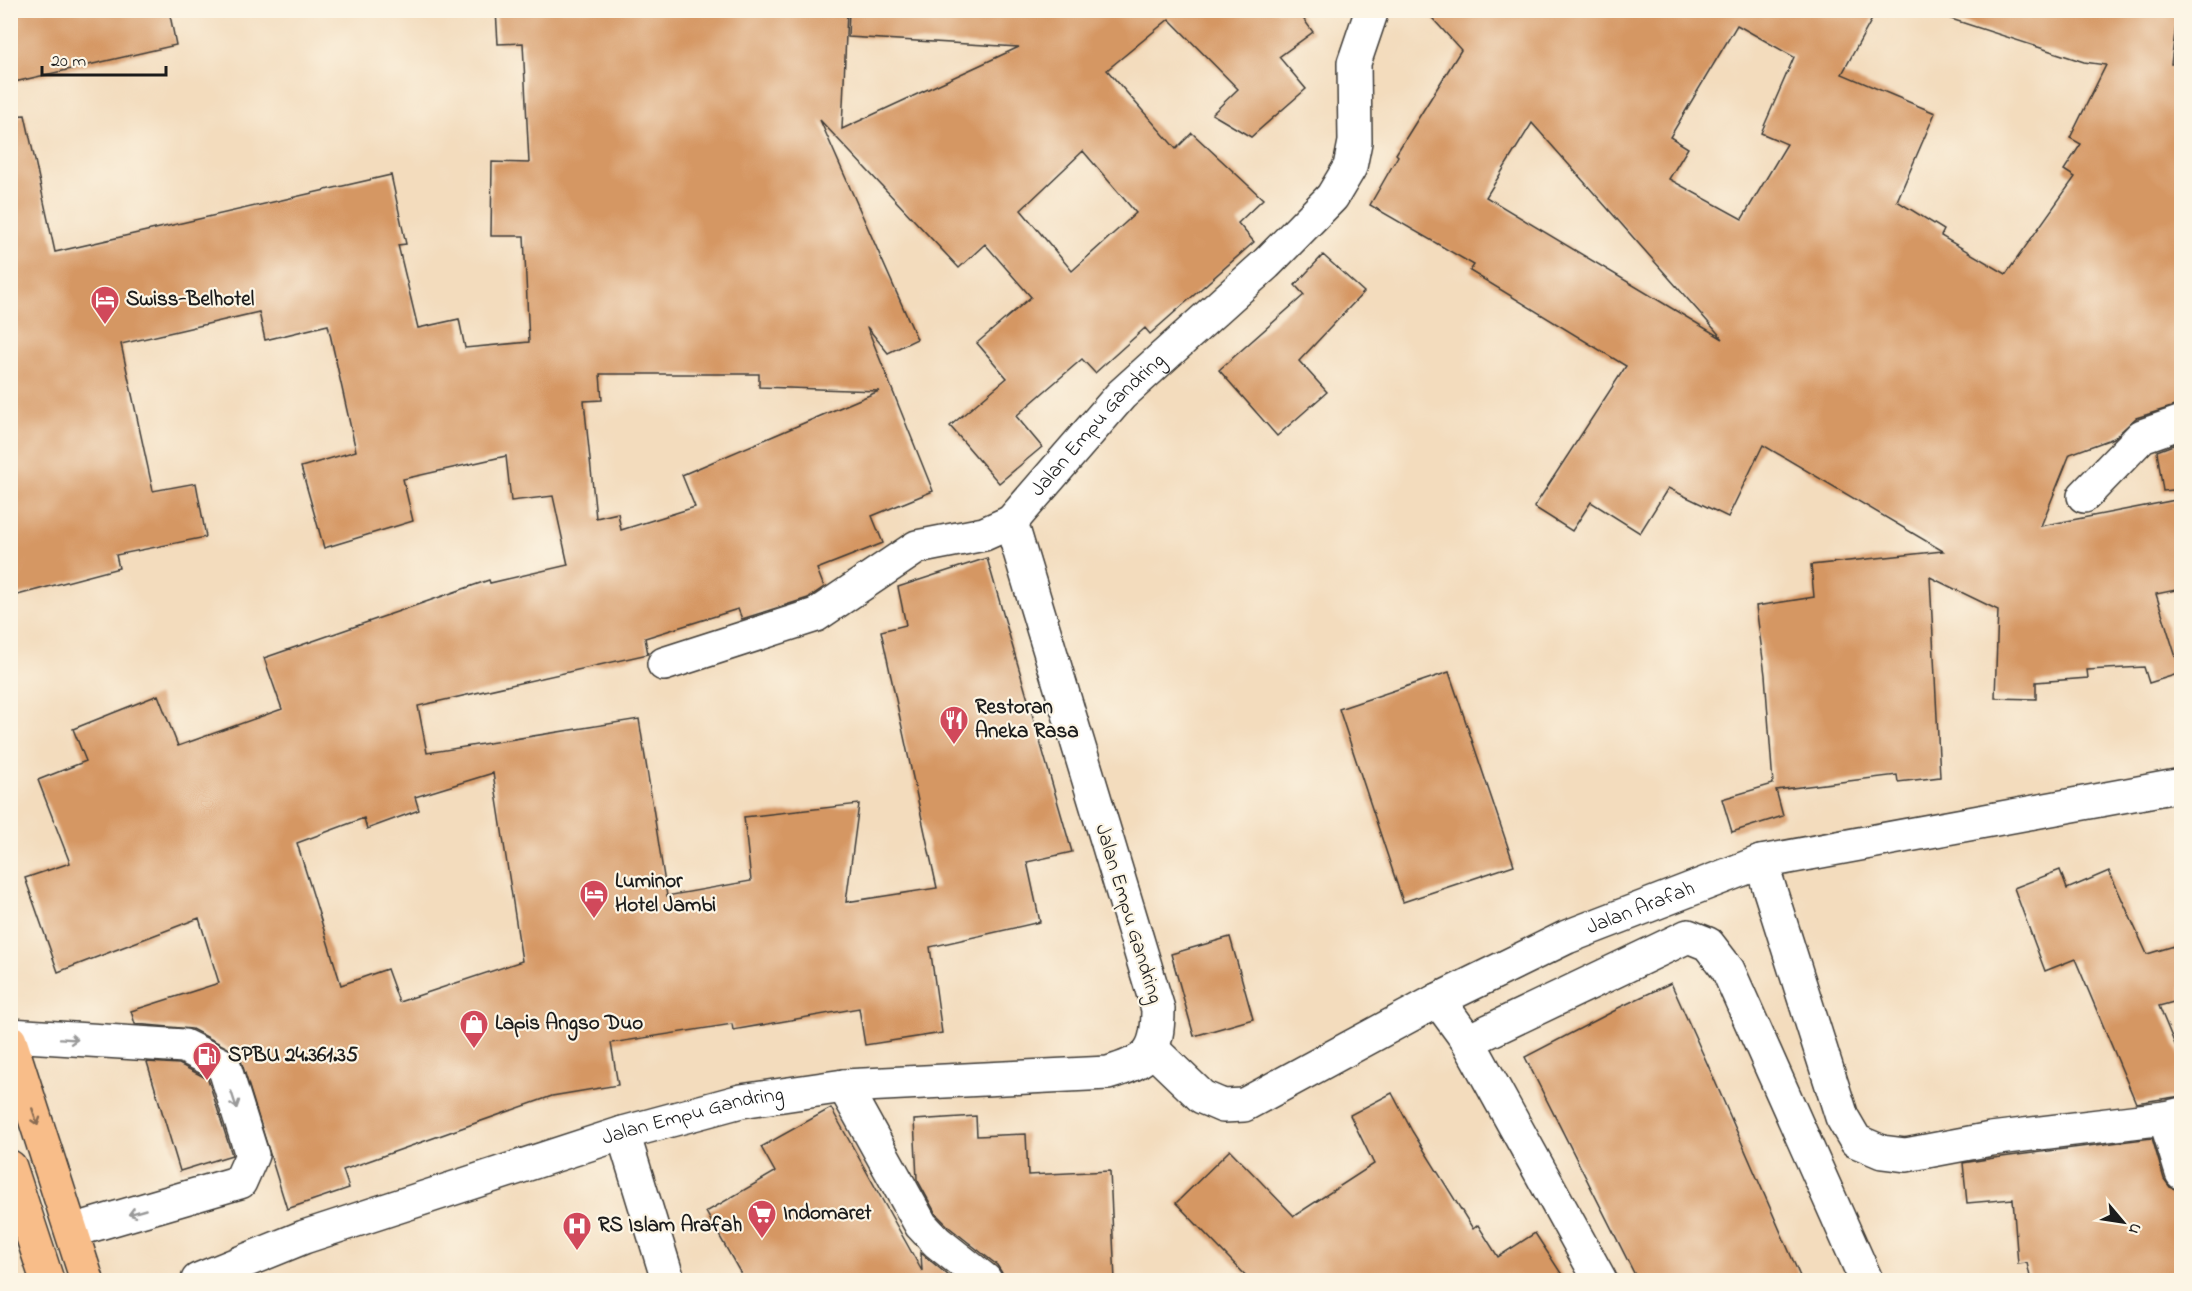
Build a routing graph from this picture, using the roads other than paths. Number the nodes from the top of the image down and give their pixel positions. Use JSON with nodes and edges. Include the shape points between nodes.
{"nodes":[{"id":1,"x":1372,"y":10,"type":"edge"},
{"id":2,"x":2181,"y":422,"type":"edge"},
{"id":3,"x":2084,"y":496,"type":"dead end"},
{"id":4,"x":1011,"y":522,"type":"junction"},
{"id":5,"x":664,"y":664,"type":"dead end"},
{"id":6,"x":2181,"y":785,"type":"edge"},
{"id":7,"x":1761,"y":862,"type":"junction"},
{"id":8,"x":1438,"y":1000,"type":"junction"},
{"id":9,"x":10,"y":1035,"type":"edge"},
{"id":10,"x":10,"y":1041,"type":"edge"},
{"id":11,"x":1468,"y":1041,"type":"junction"},
{"id":12,"x":1153,"y":1050,"type":"junction"},
{"id":13,"x":844,"y":1086,"type":"junction"},
{"id":14,"x":2173,"y":1116,"type":"edge"},
{"id":15,"x":622,"y":1133,"type":"junction"},
{"id":16,"x":10,"y":1167,"type":"edge"},
{"id":17,"x":2181,"y":1173,"type":"edge"},
{"id":18,"x":72,"y":1231,"type":"junction"},
{"id":19,"x":47,"y":1281,"type":"edge"},
{"id":20,"x":87,"y":1281,"type":"edge"},
{"id":21,"x":198,"y":1281,"type":"edge"},
{"id":22,"x":668,"y":1281,"type":"edge"},
{"id":23,"x":985,"y":1281,"type":"edge"},
{"id":24,"x":1600,"y":1281,"type":"edge"},
{"id":25,"x":1866,"y":1281,"type":"edge"}],
"edges":[{"from":1,"to":4,"type":"street","name":"Jalan Empu Gandring","via":[[1354,63],[1355,142],[1350,167],[1332,197],[1266,264],[1121,395]]},
{"from":2,"to":3,"type":"street","via":[[2142,436]]},
{"from":4,"to":5,"type":"street","via":[[984,534],[917,547],[816,615]]},
{"from":4,"to":12,"type":"street","name":"Jalan Empu Gandring","via":[[1158,1009]]},
{"from":6,"to":7,"type":"street","name":"Jalan Arafah"},
{"from":7,"to":8,"type":"street","name":"Jalan Arafah","via":[[1567,937]]},
{"from":7,"to":14,"type":"street","via":[[1842,1116],[1856,1141],[1882,1152],[1906,1155],[1991,1139]]},
{"from":8,"to":11,"type":"street"},
{"from":8,"to":12,"type":"street","name":"Jalan Arafah","via":[[1244,1105],[1223,1106],[1202,1096]]},
{"from":9,"to":18,"type":"street","one_way":true,"via":[[184,1046],[224,1066],[252,1155],[240,1182]]},
{"from":10,"to":18,"type":"main road","one_way":true},
{"from":11,"to":24,"type":"street"},
{"from":11,"to":25,"type":"street","via":[[1688,936],[1708,944],[1728,970]]},
{"from":12,"to":13,"type":"street","name":"Jalan Empu Gandring","via":[[1131,1067],[1108,1073]]},
{"from":13,"to":15,"type":"street","name":"Jalan Empu Gandring","via":[[741,1101]]},
{"from":13,"to":23,"type":"street","via":[[921,1226]]},
{"from":14,"to":17,"type":"street"},
{"from":15,"to":21,"type":"street","name":"Jalan Empu Gandring","via":[[304,1236]]},
{"from":15,"to":22,"type":"street"},
{"from":16,"to":19,"type":"main road"},
{"from":18,"to":20,"type":"main road"}]}
